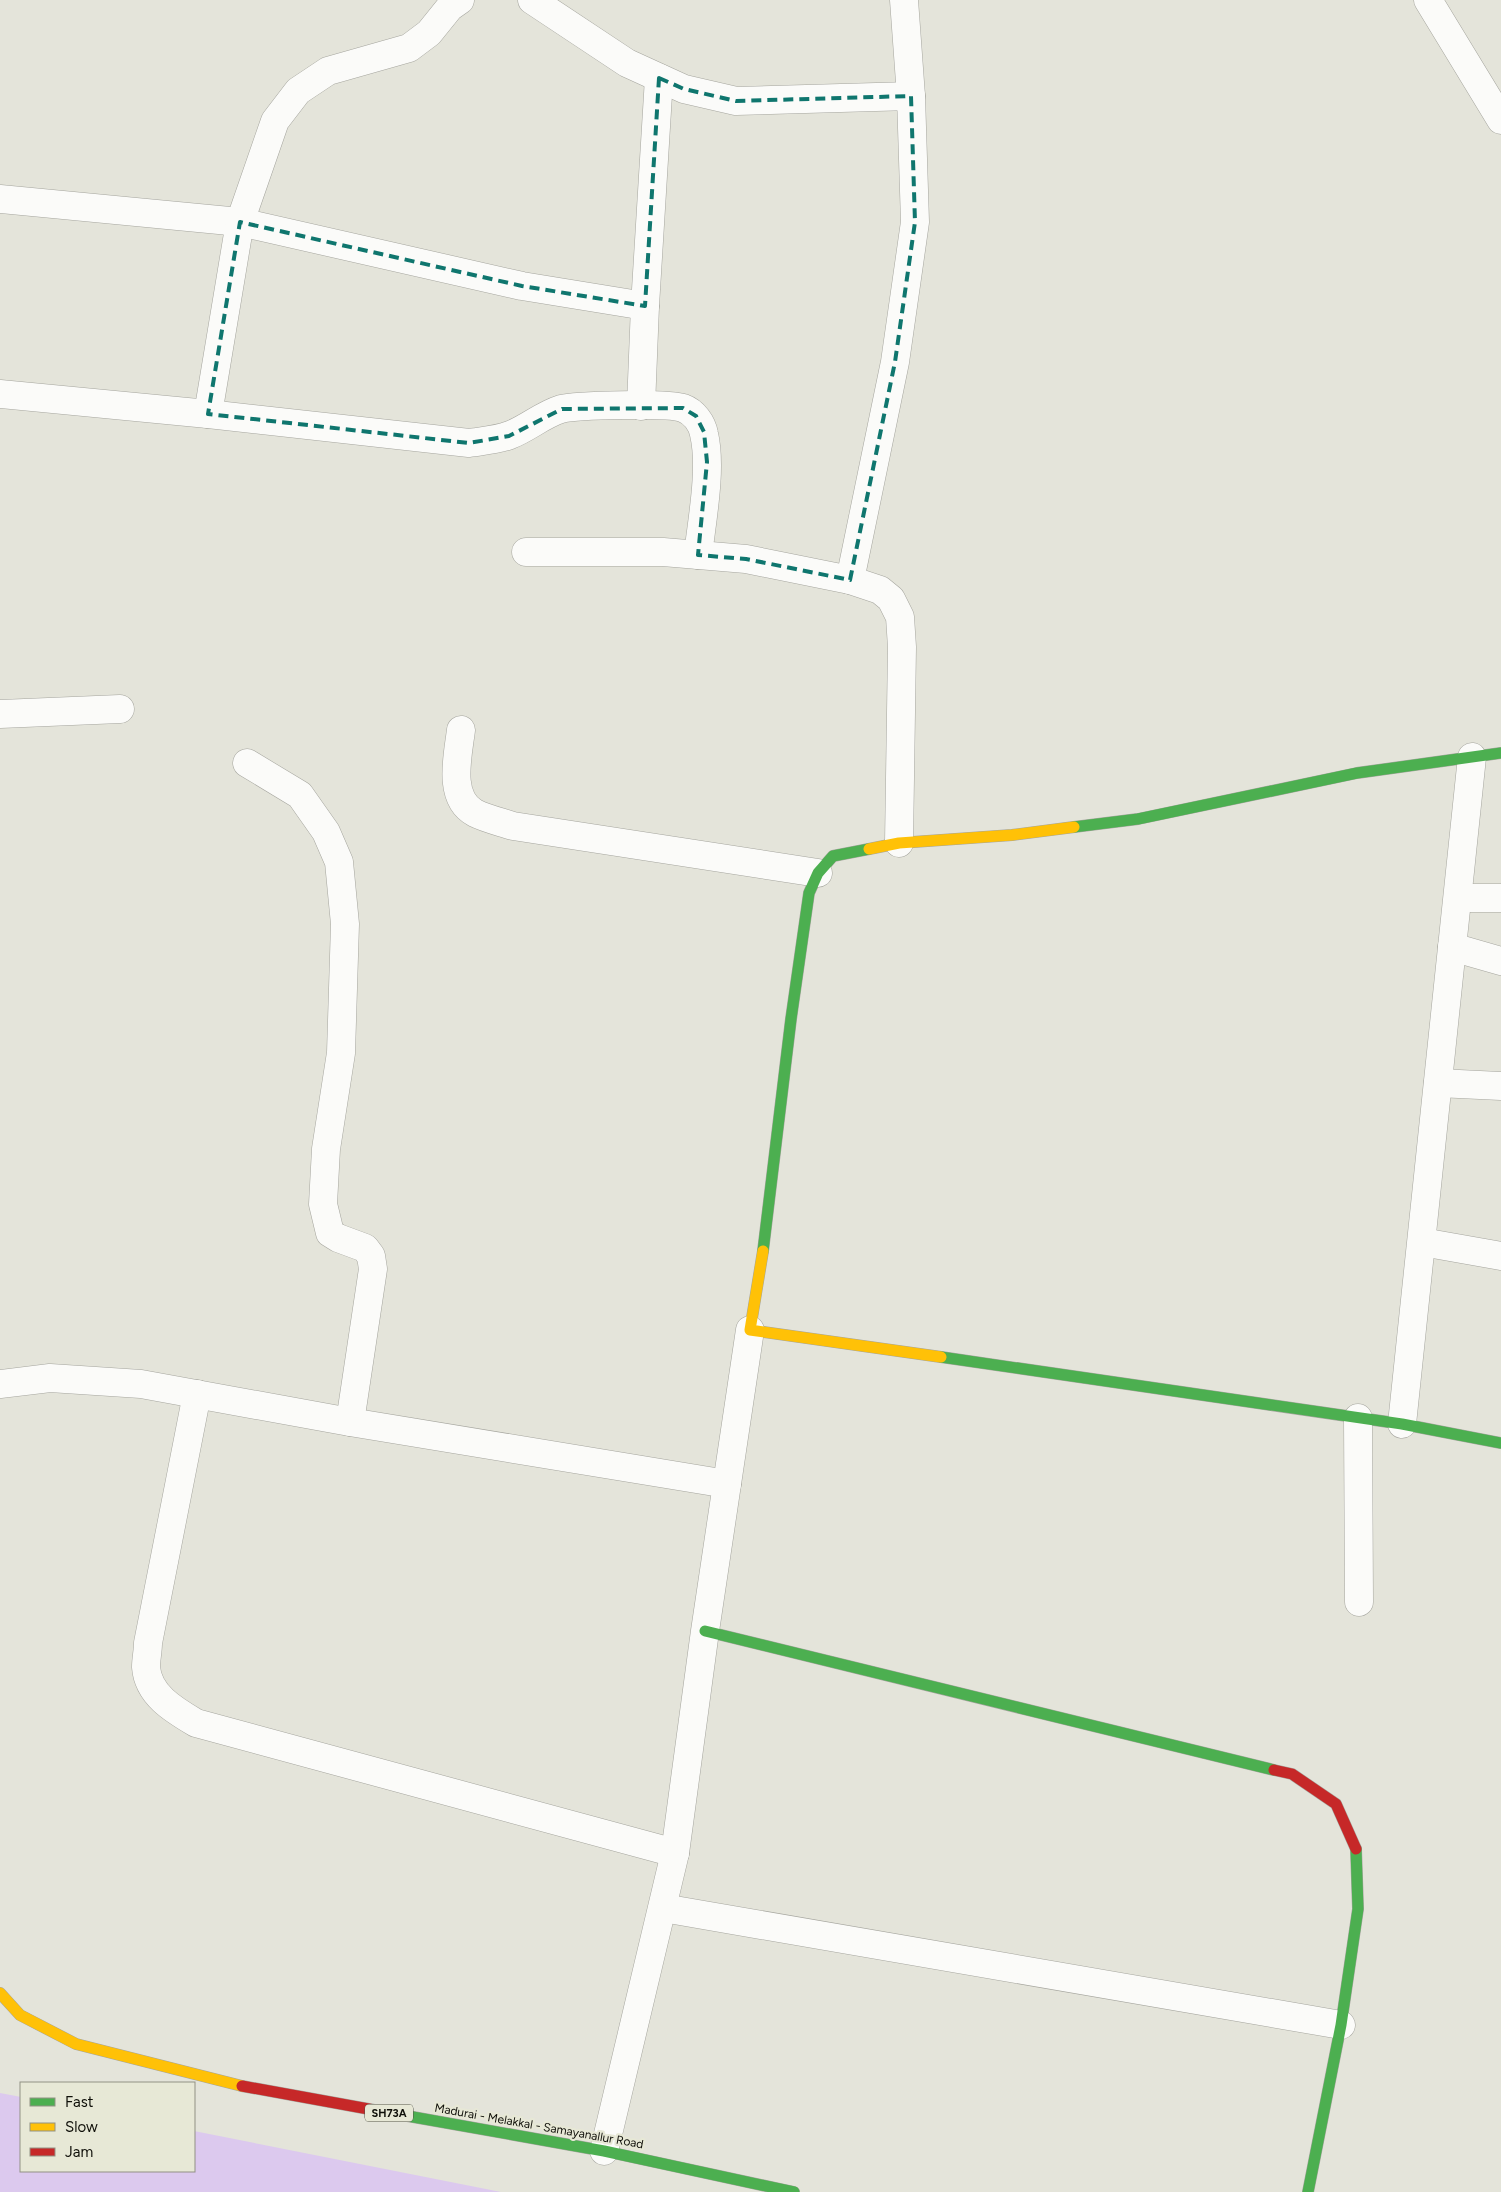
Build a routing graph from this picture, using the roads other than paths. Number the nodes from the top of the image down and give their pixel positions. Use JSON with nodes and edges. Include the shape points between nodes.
{"nodes":[{"id":1,"x":460,"y":0,"type":"edge"},
{"id":2,"x":532,"y":0,"type":"edge"},
{"id":3,"x":904,"y":0,"type":"edge"},
{"id":4,"x":1428,"y":0,"type":"edge"},
{"id":5,"x":659,"y":78,"type":"junction"},
{"id":6,"x":911,"y":96,"type":"junction"},
{"id":7,"x":1501,"y":120,"type":"edge"},
{"id":8,"x":0,"y":198,"type":"edge"},
{"id":9,"x":240,"y":222,"type":"junction"},
{"id":10,"x":645,"y":306,"type":"junction"},
{"id":11,"x":0,"y":394,"type":"edge"},
{"id":12,"x":641,"y":406,"type":"junction"},
{"id":13,"x":208,"y":414,"type":"junction"},
{"id":14,"x":526,"y":552,"type":"dead end"},
{"id":15,"x":698,"y":556,"type":"junction"},
{"id":16,"x":850,"y":580,"type":"junction"},
{"id":17,"x":120,"y":708,"type":"dead end"},
{"id":18,"x":0,"y":714,"type":"edge"},
{"id":19,"x":461,"y":730,"type":"dead end"},
{"id":20,"x":1501,"y":753,"type":"edge"},
{"id":21,"x":1472,"y":757,"type":"junction"},
{"id":22,"x":247,"y":763,"type":"dead end"},
{"id":23,"x":899,"y":843,"type":"junction"},
{"id":24,"x":818,"y":873,"type":"junction"},
{"id":25,"x":1458,"y":898,"type":"junction"},
{"id":26,"x":1501,"y":898,"type":"edge"},
{"id":27,"x":1452,"y":947,"type":"junction"},
{"id":28,"x":1501,"y":960,"type":"edge"},
{"id":29,"x":1438,"y":1083,"type":"junction"},
{"id":30,"x":1501,"y":1086,"type":"edge"},
{"id":31,"x":1422,"y":1242,"type":"junction"},
{"id":32,"x":1501,"y":1256,"type":"edge"},
{"id":33,"x":750,"y":1330,"type":"junction"},
{"id":34,"x":0,"y":1384,"type":"edge"},
{"id":35,"x":197,"y":1394,"type":"junction"},
{"id":36,"x":1358,"y":1418,"type":"junction"},
{"id":37,"x":350,"y":1422,"type":"junction"},
{"id":38,"x":1402,"y":1424,"type":"junction"},
{"id":39,"x":1501,"y":1443,"type":"edge"},
{"id":40,"x":727,"y":1484,"type":"junction"},
{"id":41,"x":1359,"y":1602,"type":"dead end"},
{"id":42,"x":705,"y":1631,"type":"junction"},
{"id":43,"x":675,"y":1854,"type":"junction"},
{"id":44,"x":663,"y":1908,"type":"junction"},
{"id":45,"x":0,"y":1993,"type":"edge"},
{"id":46,"x":1341,"y":2025,"type":"junction"},
{"id":47,"x":604,"y":2151,"type":"junction"},
{"id":48,"x":794,"y":2192,"type":"edge"},
{"id":49,"x":1308,"y":2192,"type":"edge"}],
"edges":[{"from":1,"to":9,"type":"street","via":[[429,33],[409,48],[328,71],[298,91],[275,121]]},
{"from":2,"to":5,"type":"street","via":[[627,64]]},
{"from":3,"to":6,"type":"street"},
{"from":4,"to":7,"type":"street"},
{"from":5,"to":6,"type":"street","via":[[684,89],[736,101]]},
{"from":5,"to":10,"type":"street"},
{"from":6,"to":16,"type":"street","via":[[915,222],[895,362]]},
{"from":8,"to":9,"type":"street"},
{"from":9,"to":10,"type":"street","via":[[522,286]]},
{"from":9,"to":13,"type":"street"},
{"from":10,"to":12,"type":"street"},
{"from":11,"to":13,"type":"street"},
{"from":12,"to":13,"type":"street","via":[[562,409],[509,436],[468,443]]},
{"from":12,"to":15,"type":"street","via":[[682,408],[696,416],[704,432],[707,462]]},
{"from":14,"to":15,"type":"street","via":[[663,552]]},
{"from":15,"to":16,"type":"street","via":[[746,559]]},
{"from":16,"to":23,"type":"street","via":[[880,590],[891,599],[900,617]]},
{"from":17,"to":18,"type":"street"},
{"from":19,"to":24,"type":"street","via":[[456,768],[458,795],[474,813],[513,826]]},
{"from":20,"to":21,"type":"street"},
{"from":21,"to":23,"type":"street","via":[[1357,773],[1138,819],[1012,835]]},
{"from":21,"to":25,"type":"street"},
{"from":22,"to":37,"type":"street","via":[[300,795],[326,832],[340,862],[345,924],[341,1053],[326,1150],[323,1204],[330,1233],[365,1248],[371,1256],[372,1269]]},
{"from":23,"to":24,"type":"street","via":[[833,856]]},
{"from":24,"to":33,"type":"street","via":[[809,893],[769,1210]]},
{"from":25,"to":26,"type":"street"},
{"from":25,"to":27,"type":"street"},
{"from":27,"to":28,"type":"street"},
{"from":27,"to":29,"type":"street"},
{"from":29,"to":30,"type":"street"},
{"from":29,"to":31,"type":"street"},
{"from":31,"to":32,"type":"street"},
{"from":31,"to":38,"type":"street"},
{"from":33,"to":36,"type":"street"},
{"from":33,"to":40,"type":"street"},
{"from":34,"to":35,"type":"street","via":[[50,1378],[141,1384]]},
{"from":35,"to":37,"type":"street"},
{"from":35,"to":43,"type":"street","via":[[148,1643],[146,1668],[155,1691],[171,1708],[196,1723]]},
{"from":36,"to":38,"type":"street"},
{"from":36,"to":41,"type":"street"},
{"from":37,"to":40,"type":"street"},
{"from":38,"to":39,"type":"street"},
{"from":40,"to":42,"type":"street"},
{"from":42,"to":43,"type":"street"},
{"from":42,"to":46,"type":"street","via":[[1292,1774],[1336,1804],[1356,1847],[1358,1909]]},
{"from":43,"to":44,"type":"street"},
{"from":44,"to":46,"type":"street"},
{"from":44,"to":47,"type":"street"},
{"from":45,"to":47,"type":"street","name":"Madurai - Melakkal - Samayanallur Road","number":"SH73A","via":[[20,2015],[76,2044],[220,2082]]},
{"from":46,"to":49,"type":"street"},
{"from":47,"to":48,"type":"street","name":"Madurai - Melakkal - Samayanallur Road","number":"SH73A"}]}
